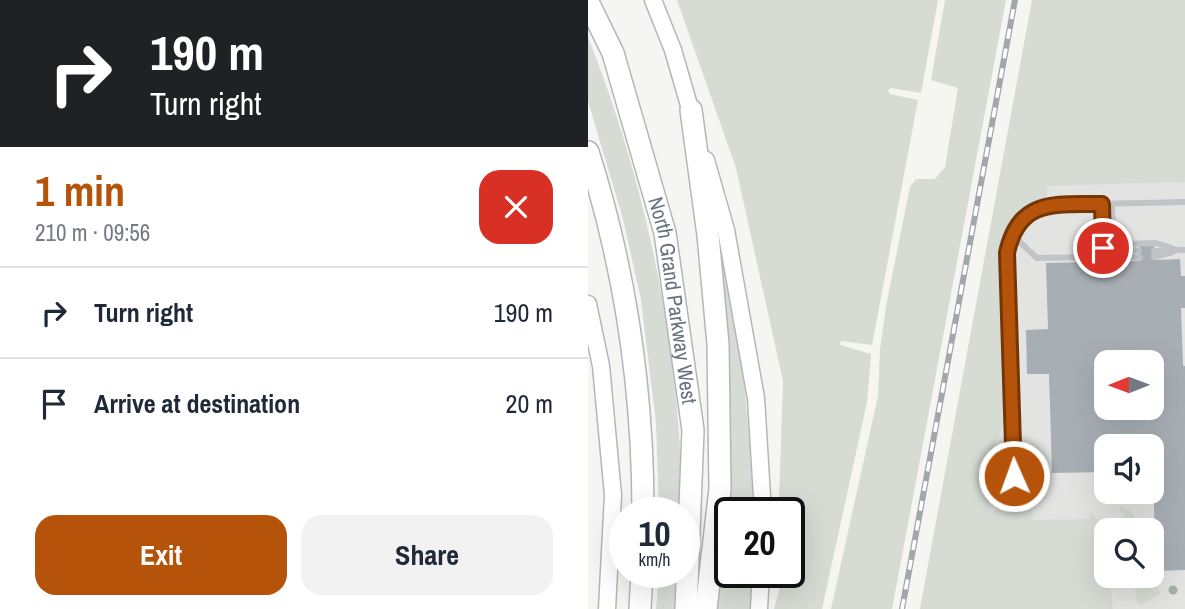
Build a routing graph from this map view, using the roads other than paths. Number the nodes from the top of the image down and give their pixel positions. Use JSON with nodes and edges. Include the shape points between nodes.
{"nodes":[{"id":1,"x":653,"y":0,"type":"edge"},
{"id":2,"x":588,"y":2,"type":"edge"},
{"id":3,"x":691,"y":110,"type":"junction"},
{"id":4,"x":588,"y":152,"type":"edge"},
{"id":5,"x":1185,"y":202,"type":"edge"},
{"id":6,"x":1102,"y":204,"type":"junction"},
{"id":7,"x":1112,"y":204,"type":"junction"},
{"id":8,"x":1011,"y":234,"type":"junction"},
{"id":9,"x":1115,"y":241,"type":"junction"},
{"id":10,"x":1182,"y":250,"type":"edge"},
{"id":11,"x":1154,"y":254,"type":"dead end"},
{"id":12,"x":1140,"y":255,"type":"dead end"},
{"id":13,"x":588,"y":304,"type":"edge"},
{"id":14,"x":642,"y":497,"type":"edge"},
{"id":15,"x":762,"y":497,"type":"edge"},
{"id":16,"x":1032,"y":500,"type":"dead end"},
{"id":17,"x":641,"y":588,"type":"edge"},
{"id":18,"x":760,"y":588,"type":"edge"},
{"id":19,"x":607,"y":609,"type":"edge"},
{"id":20,"x":640,"y":609,"type":"edge"},
{"id":21,"x":686,"y":609,"type":"edge"},
{"id":22,"x":706,"y":609,"type":"edge"},
{"id":23,"x":759,"y":609,"type":"edge"}],
"edges":[{"from":1,"to":3,"type":"main road"},
{"from":2,"to":21,"type":"highway","name":"North Grand Parkway West","via":[[613,53],[664,233],[693,430]]},
{"from":3,"to":15,"type":"main road","via":[[726,230],[756,398]]},
{"from":3,"to":22,"type":"highway","via":[[718,344],[720,489]]},
{"from":4,"to":14,"type":"highway","via":[[614,246],[629,333],[639,398]]},
{"from":5,"to":7,"type":"lane"},
{"from":6,"to":7,"type":"lane"},
{"from":6,"to":8,"type":"lane","via":[[1049,205],[1033,210]]},
{"from":6,"to":8,"type":"lane","via":[[1103,248],[1096,257],[1037,258]]},
{"from":7,"to":9,"type":"lane"},
{"from":8,"to":16,"type":"lane","via":[[1007,253],[1014,476],[1020,495]]},
{"from":9,"to":10,"type":"lane"},
{"from":9,"to":12,"type":"lane"},
{"from":10,"to":11,"type":"lane"},
{"from":13,"to":19,"type":"main road","via":[[601,366],[613,495]]},
{"from":17,"to":20,"type":"highway"},
{"from":18,"to":23,"type":"main road"}]}
